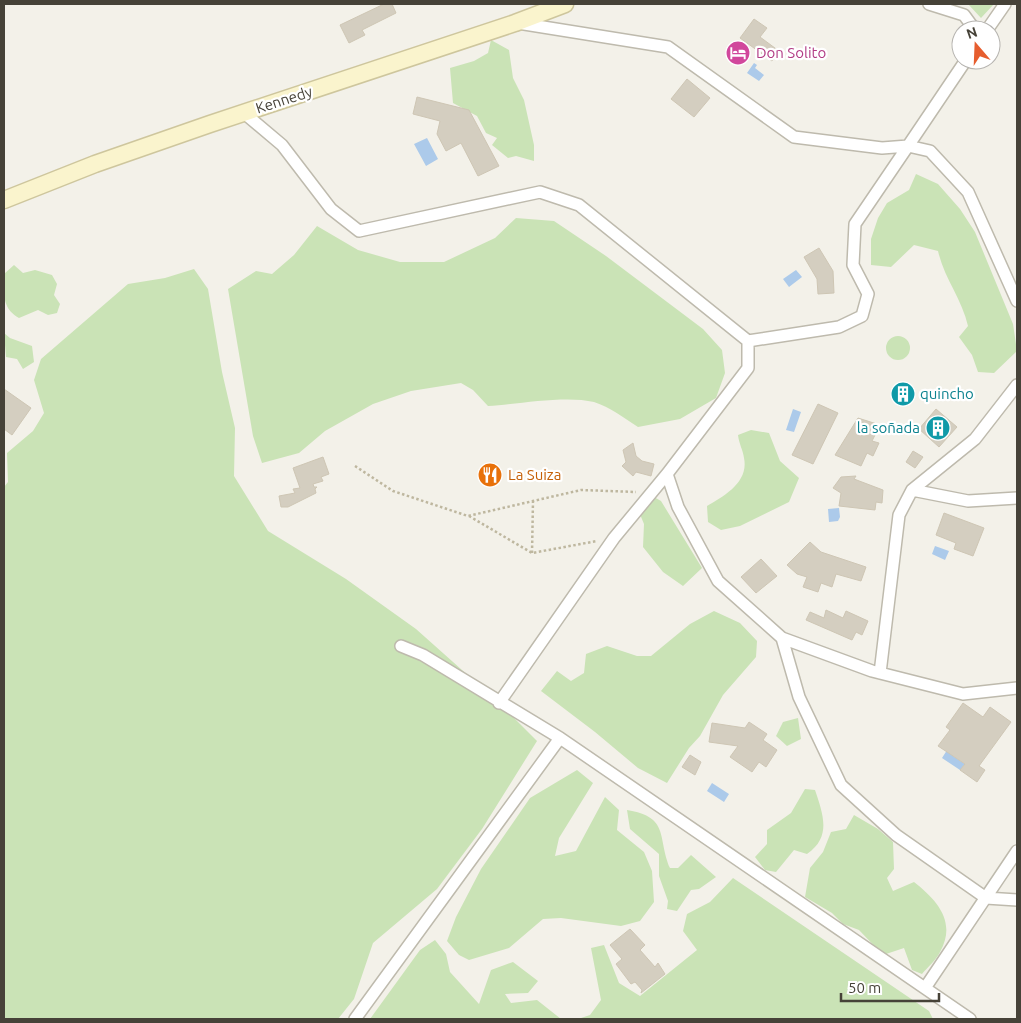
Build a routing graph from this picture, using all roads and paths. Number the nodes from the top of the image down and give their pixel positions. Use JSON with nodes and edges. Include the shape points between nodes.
{"nodes":[{"id":1,"x":565,"y":4,"type":"edge"},
{"id":2,"x":928,"y":4,"type":"edge"},
{"id":3,"x":1005,"y":4,"type":"edge"},
{"id":4,"x":968,"y":20,"type":"edge"},
{"id":5,"x":994,"y":20,"type":"edge"},
{"id":6,"x":515,"y":23,"type":"junction"},
{"id":7,"x":959,"y":70,"type":"edge"},
{"id":8,"x":244,"y":113,"type":"junction"},
{"id":9,"x":908,"y":146,"type":"junction"},
{"id":10,"x":4,"y":200,"type":"edge"},
{"id":11,"x":1017,"y":301,"type":"edge"},
{"id":12,"x":748,"y":341,"type":"junction"},
{"id":13,"x":1017,"y":385,"type":"edge"},
{"id":14,"x":355,"y":466,"type":"dead end"},
{"id":15,"x":667,"y":474,"type":"junction"},
{"id":16,"x":912,"y":490,"type":"junction"},
{"id":17,"x":650,"y":494,"type":"junction"},
{"id":18,"x":1017,"y":498,"type":"edge"},
{"id":19,"x":534,"y":501,"type":"junction"},
{"id":20,"x":468,"y":516,"type":"junction"},
{"id":21,"x":614,"y":538,"type":"junction"},
{"id":22,"x":532,"y":553,"type":"junction"},
{"id":23,"x":782,"y":638,"type":"junction"},
{"id":24,"x":401,"y":646,"type":"dead end"},
{"id":25,"x":880,"y":673,"type":"junction"},
{"id":26,"x":1017,"y":688,"type":"edge"},
{"id":27,"x":499,"y":703,"type":"junction"},
{"id":28,"x":560,"y":738,"type":"junction"},
{"id":29,"x":1017,"y":851,"type":"edge"},
{"id":30,"x":986,"y":898,"type":"junction"},
{"id":31,"x":1017,"y":900,"type":"edge"},
{"id":32,"x":925,"y":988,"type":"junction"},
{"id":33,"x":355,"y":1019,"type":"edge"},
{"id":34,"x":970,"y":1019,"type":"edge"}],
"edges":[{"from":1,"to":6,"type":"main road","name":"Kennedy"},
{"from":2,"to":4,"type":"street","via":[[964,15]]},
{"from":3,"to":5,"type":"street"},
{"from":6,"to":8,"type":"main road","name":"Kennedy"},
{"from":6,"to":9,"type":"street","via":[[668,47],[794,137],[882,148]]},
{"from":7,"to":9,"type":"street"},
{"from":8,"to":10,"type":"main road","name":"Kennedy","via":[[95,164]]},
{"from":8,"to":12,"type":"street","via":[[282,145],[331,209],[358,231],[540,192],[578,205]]},
{"from":9,"to":11,"type":"street","via":[[930,151],[968,192]]},
{"from":9,"to":12,"type":"street","via":[[855,224],[853,265],[868,294],[862,316],[839,326]]},
{"from":12,"to":15,"type":"street","via":[[748,368]]},
{"from":13,"to":16,"type":"street","via":[[975,439]]},
{"from":14,"to":20,"type":"path","via":[[393,491]]},
{"from":15,"to":17,"type":"street"},
{"from":15,"to":23,"type":"street","via":[[678,507],[718,581]]},
{"from":16,"to":18,"type":"street","via":[[968,501]]},
{"from":16,"to":25,"type":"street","via":[[898,515]]},
{"from":17,"to":19,"type":"path","via":[[581,490]]},
{"from":17,"to":21,"type":"street"},
{"from":19,"to":20,"type":"path"},
{"from":19,"to":22,"type":"path"},
{"from":20,"to":22,"type":"path"},
{"from":21,"to":22,"type":"path"},
{"from":21,"to":27,"type":"street"},
{"from":23,"to":25,"type":"street"},
{"from":23,"to":30,"type":"street","via":[[799,697],[841,785],[896,835]]},
{"from":24,"to":27,"type":"street","via":[[423,655]]},
{"from":25,"to":26,"type":"street","via":[[963,694]]},
{"from":27,"to":28,"type":"street"},
{"from":28,"to":32,"type":"street"},
{"from":28,"to":33,"type":"street"},
{"from":29,"to":30,"type":"street"},
{"from":30,"to":31,"type":"street"},
{"from":30,"to":32,"type":"street"},
{"from":32,"to":34,"type":"street"}]}
